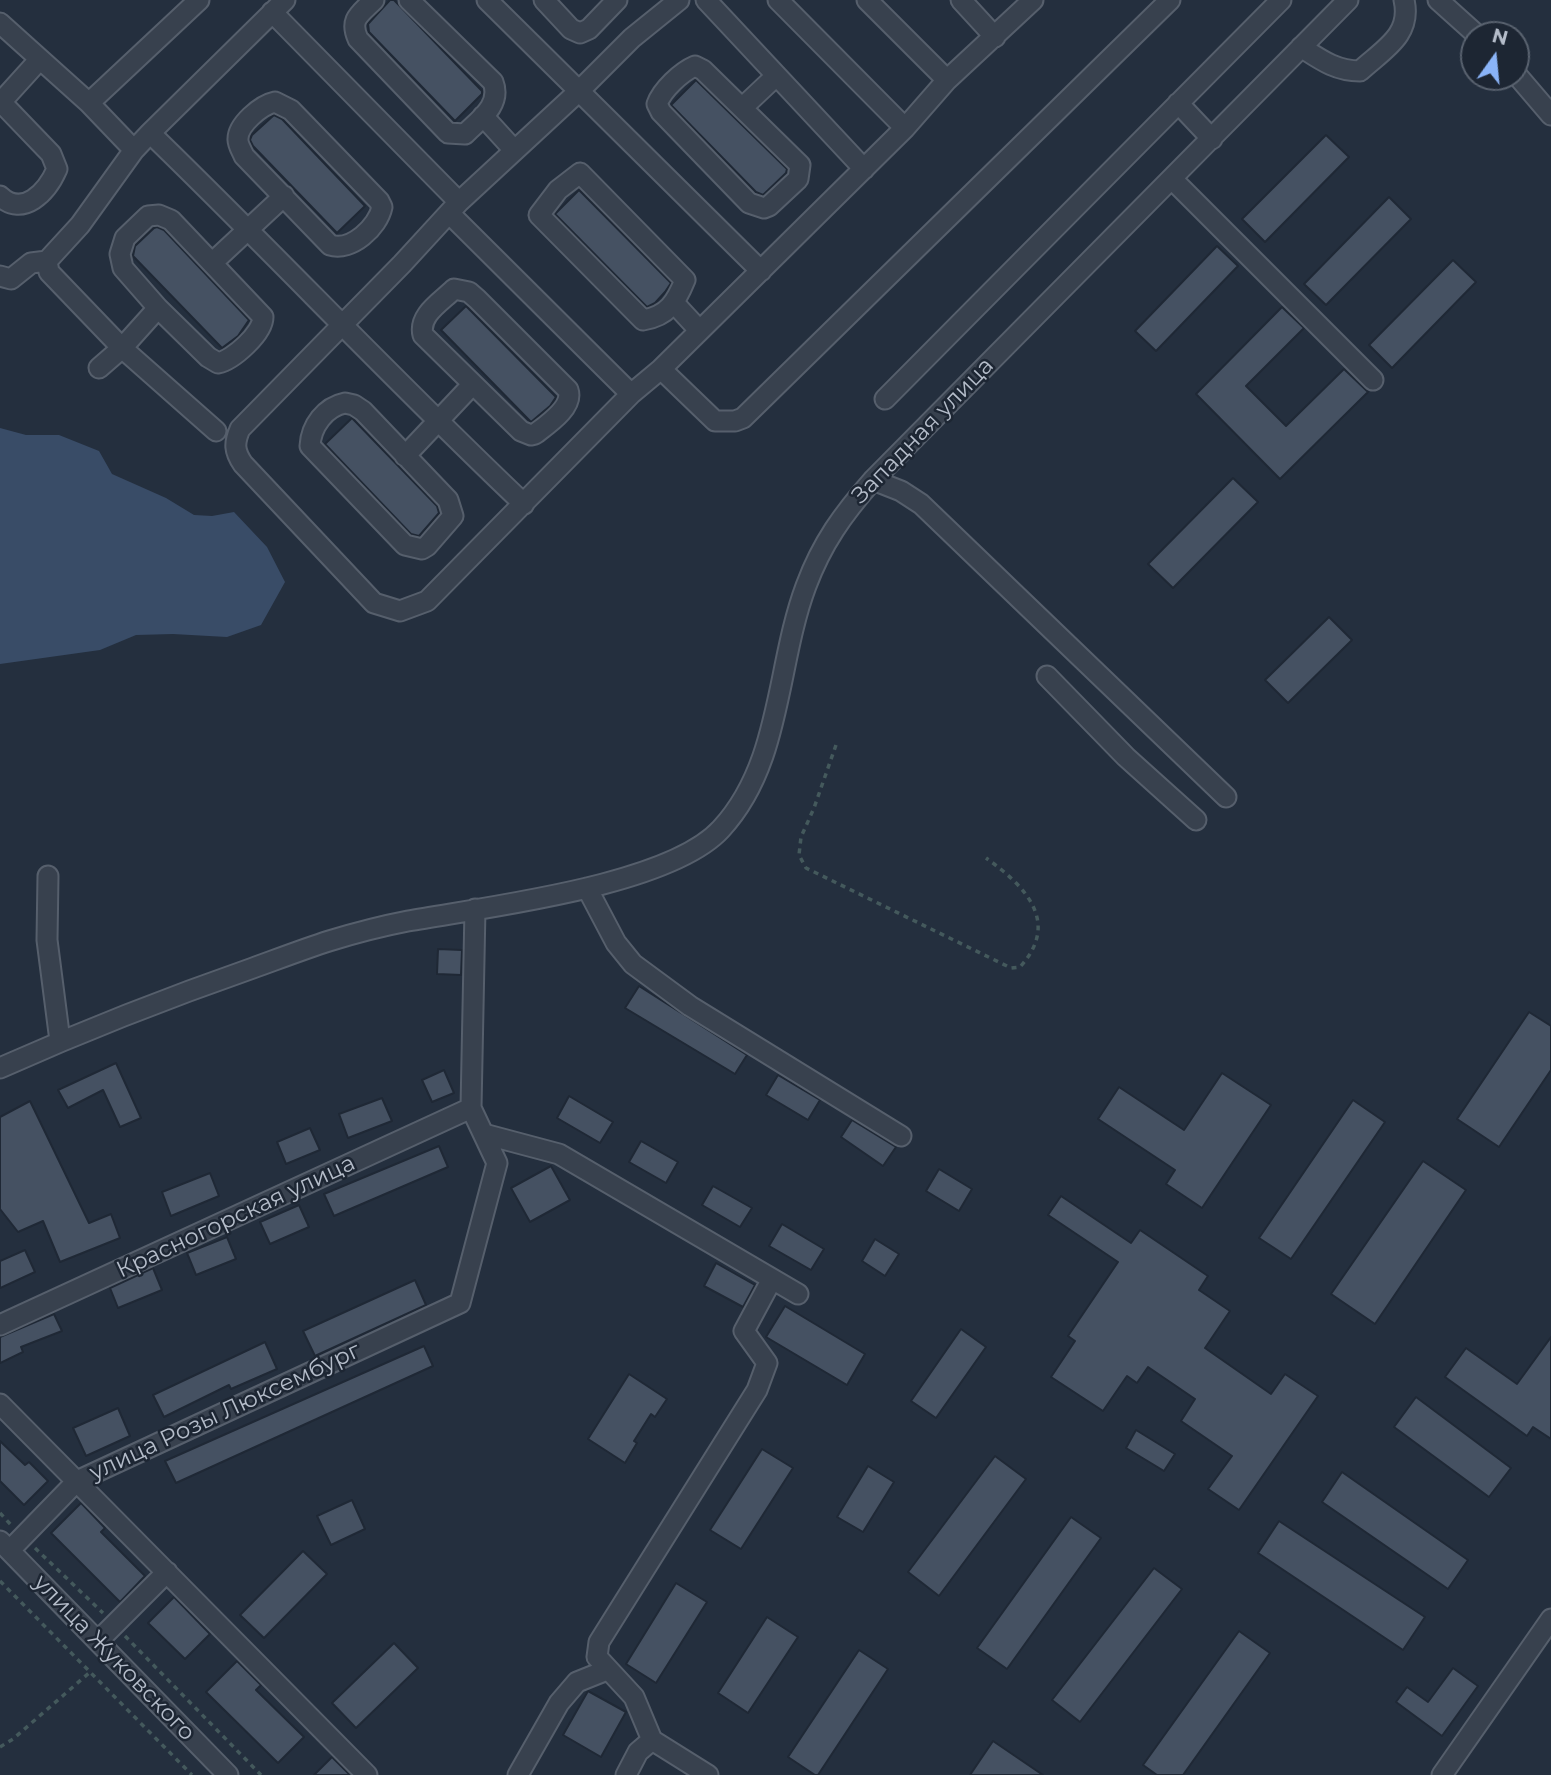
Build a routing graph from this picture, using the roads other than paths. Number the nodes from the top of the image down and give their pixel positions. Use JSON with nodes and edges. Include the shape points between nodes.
{"nodes":[{"id":1,"x":199,"y":0,"type":"edge"},
{"id":2,"x":374,"y":0,"type":"edge"},
{"id":3,"x":409,"y":0,"type":"edge"},
{"id":4,"x":544,"y":0,"type":"edge"},
{"id":5,"x":617,"y":0,"type":"edge"},
{"id":6,"x":679,"y":0,"type":"edge"},
{"id":7,"x":706,"y":0,"type":"edge"},
{"id":8,"x":778,"y":0,"type":"edge"},
{"id":9,"x":867,"y":0,"type":"edge"},
{"id":10,"x":961,"y":0,"type":"edge"},
{"id":11,"x":1033,"y":0,"type":"edge"},
{"id":12,"x":1170,"y":0,"type":"edge"},
{"id":13,"x":1281,"y":0,"type":"edge"},
{"id":14,"x":1348,"y":0,"type":"edge"},
{"id":15,"x":1404,"y":0,"type":"edge"},
{"id":16,"x":1438,"y":0,"type":"edge"},
{"id":17,"x":494,"y":3,"type":"edge"},
{"id":18,"x":279,"y":6,"type":"edge"},
{"id":19,"x":1461,"y":21,"type":"edge"},
{"id":20,"x":0,"y":23,"type":"edge"},
{"id":21,"x":995,"y":37,"type":"junction"},
{"id":22,"x":1301,"y":47,"type":"junction"},
{"id":23,"x":40,"y":60,"type":"junction"},
{"id":24,"x":776,"y":76,"type":"junction"},
{"id":25,"x":947,"y":80,"type":"junction"},
{"id":26,"x":1530,"y":90,"type":"edge"},
{"id":27,"x":578,"y":92,"type":"junction"},
{"id":28,"x":1,"y":101,"type":"edge"},
{"id":29,"x":89,"y":103,"type":"junction"},
{"id":30,"x":1178,"y":103,"type":"junction"},
{"id":31,"x":742,"y":107,"type":"junction"},
{"id":32,"x":1551,"y":115,"type":"edge"},
{"id":33,"x":483,"y":116,"type":"junction"},
{"id":34,"x":905,"y":128,"type":"junction"},
{"id":35,"x":150,"y":133,"type":"junction"},
{"id":36,"x":1212,"y":139,"type":"junction"},
{"id":37,"x":134,"y":150,"type":"junction"},
{"id":38,"x":514,"y":150,"type":"junction"},
{"id":39,"x":864,"y":169,"type":"junction"},
{"id":40,"x":1172,"y":179,"type":"junction"},
{"id":41,"x":0,"y":196,"type":"edge"},
{"id":42,"x":284,"y":196,"type":"junction"},
{"id":43,"x":454,"y":208,"type":"junction"},
{"id":44,"x":250,"y":229,"type":"junction"},
{"id":45,"x":47,"y":261,"type":"junction"},
{"id":46,"x":212,"y":263,"type":"junction"},
{"id":47,"x":761,"y":271,"type":"junction"},
{"id":48,"x":0,"y":276,"type":"edge"},
{"id":49,"x":675,"y":304,"type":"junction"},
{"id":50,"x":158,"y":307,"type":"junction"},
{"id":51,"x":341,"y":325,"type":"junction"},
{"id":52,"x":699,"y":330,"type":"junction"},
{"id":53,"x":122,"y":348,"type":"junction"},
{"id":54,"x":99,"y":368,"type":"dead end"},
{"id":55,"x":661,"y":369,"type":"junction"},
{"id":56,"x":1373,"y":380,"type":"dead end"},
{"id":57,"x":472,"y":385,"type":"junction"},
{"id":58,"x":631,"y":394,"type":"junction"},
{"id":59,"x":885,"y":398,"type":"dead end"},
{"id":60,"x":438,"y":422,"type":"junction"},
{"id":61,"x":216,"y":431,"type":"dead end"},
{"id":62,"x":405,"y":456,"type":"junction"},
{"id":63,"x":873,"y":480,"type":"junction"},
{"id":64,"x":524,"y":504,"type":"junction"},
{"id":65,"x":1047,"y":676,"type":"dead end"},
{"id":66,"x":1226,"y":797,"type":"dead end"},
{"id":67,"x":1196,"y":820,"type":"dead end"},
{"id":68,"x":48,"y":876,"type":"dead end"},
{"id":69,"x":587,"y":888,"type":"junction"},
{"id":70,"x":475,"y":909,"type":"junction"},
{"id":71,"x":60,"y":1041,"type":"junction"},
{"id":72,"x":0,"y":1068,"type":"edge"},
{"id":73,"x":471,"y":1108,"type":"junction"},
{"id":74,"x":484,"y":1134,"type":"junction"},
{"id":75,"x":901,"y":1136,"type":"dead end"},
{"id":76,"x":772,"y":1279,"type":"junction"},
{"id":77,"x":798,"y":1294,"type":"dead end"},
{"id":78,"x":0,"y":1325,"type":"edge"},
{"id":79,"x":0,"y":1404,"type":"edge"},
{"id":80,"x":77,"y":1481,"type":"junction"},
{"id":81,"x":11,"y":1542,"type":"edge"},
{"id":82,"x":167,"y":1572,"type":"junction"},
{"id":83,"x":1551,"y":1619,"type":"edge"},
{"id":84,"x":99,"y":1641,"type":"junction"},
{"id":85,"x":607,"y":1670,"type":"junction"},
{"id":86,"x":652,"y":1740,"type":"junction"},
{"id":87,"x":228,"y":1775,"type":"edge"},
{"id":88,"x":368,"y":1775,"type":"edge"},
{"id":89,"x":518,"y":1775,"type":"edge"},
{"id":90,"x":626,"y":1775,"type":"edge"},
{"id":91,"x":708,"y":1775,"type":"edge"},
{"id":92,"x":1442,"y":1775,"type":"edge"}],
"edges":[{"from":1,"to":29,"type":"street"},
{"from":2,"to":33,"type":"street","via":[[355,19],[358,39],[448,133],[465,134]]},
{"from":3,"to":33,"type":"street","via":[[493,82],[494,102]]},
{"from":4,"to":5,"type":"street","via":[[580,33]]},
{"from":6,"to":27,"type":"street","via":[[632,38]]},
{"from":7,"to":24,"type":"street"},
{"from":8,"to":34,"type":"street"},
{"from":9,"to":25,"type":"street"},
{"from":10,"to":21,"type":"street"},
{"from":11,"to":21,"type":"street"},
{"from":12,"to":55,"type":"street","via":[[750,413],[736,421],[715,421]]},
{"from":13,"to":30,"type":"street"},
{"from":14,"to":22,"type":"street","name":"Западная улица"},
{"from":15,"to":22,"type":"street","via":[[1403,30],[1360,71],[1330,66]]},
{"from":16,"to":19,"type":"street"},
{"from":17,"to":27,"type":"street"},
{"from":18,"to":35,"type":"street"},
{"from":18,"to":43,"type":"street"},
{"from":20,"to":23,"type":"street"},
{"from":21,"to":25,"type":"street"},
{"from":22,"to":36,"type":"street","name":"Западная улица"},
{"from":23,"to":28,"type":"street"},
{"from":23,"to":29,"type":"street"},
{"from":24,"to":31,"type":"street"},
{"from":24,"to":39,"type":"street"},
{"from":25,"to":34,"type":"street"},
{"from":26,"to":32,"type":"street"},
{"from":27,"to":38,"type":"street"},
{"from":27,"to":47,"type":"street"},
{"from":28,"to":41,"type":"street","via":[[51,154],[57,169],[51,183],[31,202],[17,206]]},
{"from":29,"to":37,"type":"street"},
{"from":30,"to":36,"type":"street"},
{"from":30,"to":59,"type":"street"},
{"from":31,"to":31,"type":"street","via":[[801,169],[798,179],[764,208],[749,203],[657,104],[659,97],[695,66]]},
{"from":33,"to":38,"type":"street"},
{"from":34,"to":39,"type":"street"},
{"from":35,"to":37,"type":"street"},
{"from":35,"to":44,"type":"street"},
{"from":36,"to":40,"type":"street","name":"Западная улица"},
{"from":37,"to":45,"type":"street","via":[[80,225]]},
{"from":38,"to":43,"type":"street"},
{"from":39,"to":47,"type":"street"},
{"from":40,"to":56,"type":"street"},
{"from":40,"to":63,"type":"street","name":"Западная улица"},
{"from":42,"to":42,"type":"street","via":[[244,156],[238,141],[240,130],[251,118],[275,102],[291,110],[382,207],[379,219],[348,246],[339,248],[330,245]]},
{"from":42,"to":44,"type":"street"},
{"from":43,"to":51,"type":"street"},
{"from":43,"to":58,"type":"street"},
{"from":44,"to":46,"type":"street"},
{"from":44,"to":51,"type":"street"},
{"from":45,"to":48,"type":"street","via":[[31,263],[11,279]]},
{"from":45,"to":53,"type":"street","via":[[49,272]]},
{"from":46,"to":50,"type":"street","via":[[171,219],[148,216],[125,238],[120,254],[123,268]]},
{"from":46,"to":50,"type":"street","via":[[264,322],[228,360],[212,361]]},
{"from":47,"to":52,"type":"street"},
{"from":49,"to":49,"type":"street","via":[[685,280],[580,173],[558,190],[539,215],[643,320],[657,318]]},
{"from":49,"to":52,"type":"street"},
{"from":50,"to":53,"type":"street"},
{"from":51,"to":60,"type":"street"},
{"from":51,"to":64,"type":"street","via":[[240,429],[236,453],[374,603],[400,611],[427,601]]},
{"from":52,"to":55,"type":"street"},
{"from":53,"to":54,"type":"street"},
{"from":53,"to":61,"type":"street"},
{"from":55,"to":58,"type":"street"},
{"from":57,"to":57,"type":"street","via":[[423,335],[421,327],[454,289],[477,299],[570,396],[566,406],[531,435],[520,431]]},
{"from":57,"to":60,"type":"street"},
{"from":58,"to":64,"type":"street"},
{"from":60,"to":62,"type":"street"},
{"from":60,"to":64,"type":"street"},
{"from":62,"to":62,"type":"street","via":[[452,508],[450,522],[422,549],[405,545],[358,498],[310,446],[311,435],[335,405],[354,405]]},
{"from":63,"to":66,"type":"street","via":[[921,504]]},
{"from":63,"to":69,"type":"street","name":"Западная улица","via":[[828,536],[805,587],[762,756],[738,809],[695,849],[664,864]]},
{"from":65,"to":67,"type":"street"},
{"from":68,"to":71,"type":"street","via":[[47,940]]},
{"from":69,"to":70,"type":"street","name":"Западная улица"},
{"from":69,"to":75,"type":"street","via":[[632,964],[691,1006]]},
{"from":70,"to":71,"type":"street","name":"Западная улица","via":[[329,941]]},
{"from":70,"to":73,"type":"street"},
{"from":71,"to":72,"type":"street","name":"Западная улица"},
{"from":73,"to":74,"type":"street"},
{"from":73,"to":78,"type":"street","name":"Красногорская улица"},
{"from":74,"to":76,"type":"street","via":[[559,1154]]},
{"from":74,"to":80,"type":"street","name":"улица Розы Люксембург","via":[[498,1163],[460,1303]]},
{"from":76,"to":77,"type":"street"},
{"from":76,"to":85,"type":"street","via":[[744,1331],[767,1363],[757,1390],[599,1642],[597,1657]]},
{"from":79,"to":80,"type":"street"},
{"from":80,"to":81,"type":"street","name":"улица Розы Люксембург"},
{"from":80,"to":82,"type":"street"},
{"from":81,"to":84,"type":"street","name":"улица Жуковского"},
{"from":82,"to":84,"type":"street"},
{"from":82,"to":88,"type":"street"},
{"from":83,"to":92,"type":"street"},
{"from":84,"to":87,"type":"street","name":"улица Жуковского"},
{"from":85,"to":86,"type":"street","via":[[634,1697]]},
{"from":85,"to":89,"type":"street","via":[[577,1682],[559,1703]]},
{"from":86,"to":90,"type":"street","via":[[638,1752]]},
{"from":86,"to":91,"type":"street"}]}
